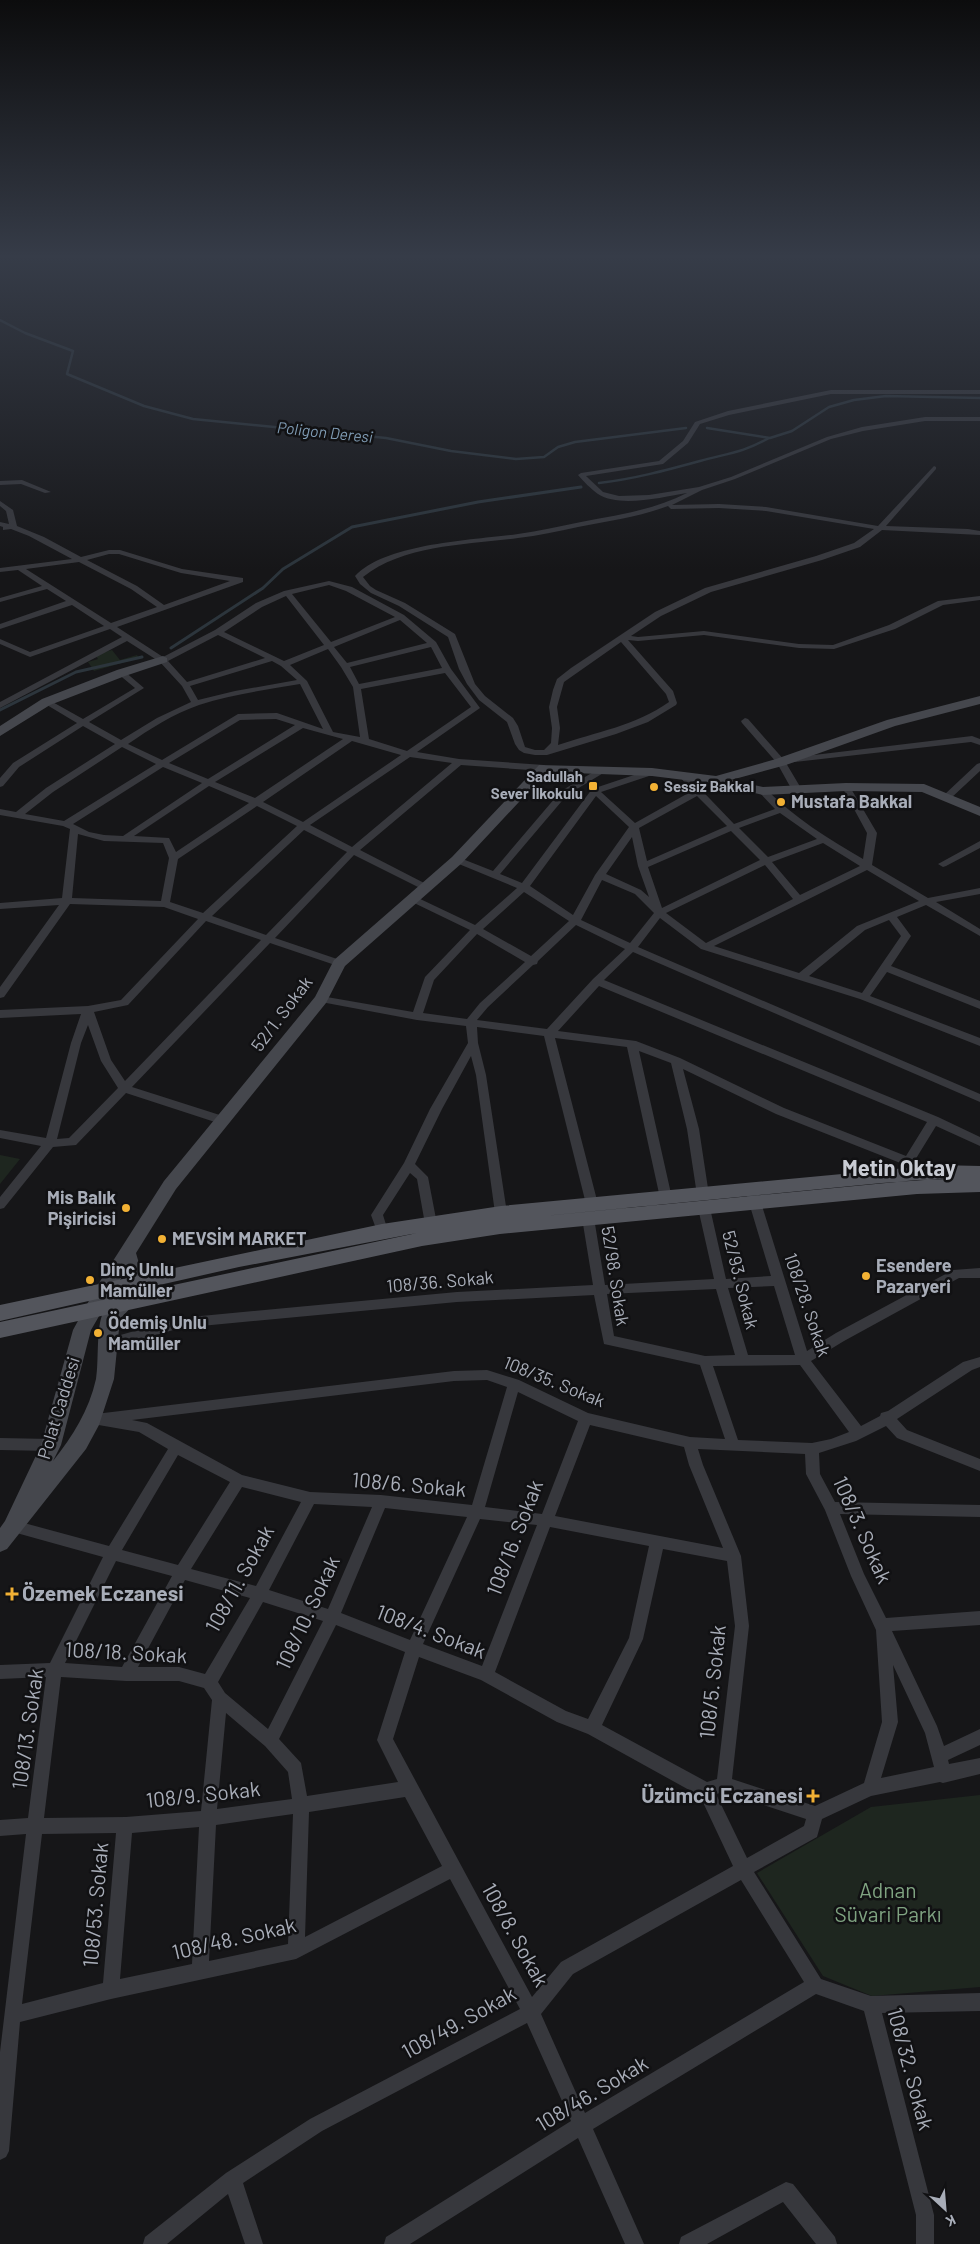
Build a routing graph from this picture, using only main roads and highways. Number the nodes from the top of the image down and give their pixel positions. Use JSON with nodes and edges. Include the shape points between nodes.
{"nodes":[{"id":1,"x":163,"y":660,"type":"road end"},
{"id":2,"x":979,"y":701,"type":"edge"},
{"id":3,"x":0,"y":732,"type":"edge"},
{"id":4,"x":717,"y":780,"type":"junction"},
{"id":5,"x":980,"y":811,"type":"edge"},
{"id":6,"x":980,"y":1172,"type":"edge"},
{"id":7,"x":980,"y":1186,"type":"edge"},
{"id":8,"x":754,"y":1197,"type":"junction"},
{"id":9,"x":703,"y":1201,"type":"junction"},
{"id":10,"x":590,"y":1211,"type":"junction"},
{"id":11,"x":127,"y":1252,"type":"junction"},
{"id":12,"x":151,"y":1280,"type":"junction"},
{"id":13,"x":102,"y":1305,"type":"junction"},
{"id":14,"x":0,"y":1313,"type":"edge"},
{"id":15,"x":66,"y":1316,"type":"junction"},
{"id":16,"x":0,"y":1330,"type":"edge"},
{"id":17,"x":82,"y":1330,"type":"junction"},
{"id":18,"x":13,"y":1526,"type":"junction"},
{"id":19,"x":0,"y":1543,"type":"edge"}],
"edges":[{"from":1,"to":3,"type":"main road","via":[[46,702]]},
{"from":2,"to":4,"type":"main road","via":[[891,723],[781,762]]},
{"from":4,"to":5,"type":"main road","via":[[763,791],[924,788]]},
{"from":4,"to":11,"type":"main road","name":"52/1. Sokak","via":[[652,772],[544,768],[458,860],[339,963],[321,999],[170,1185]]},
{"from":6,"to":8,"type":"main road","via":[[938,1172]]},
{"from":7,"to":8,"type":"main road"},
{"from":8,"to":9,"type":"main road"},
{"from":9,"to":10,"type":"main road"},
{"from":9,"to":10,"type":"main road","via":[[666,1198]]},
{"from":10,"to":12,"type":"main road","via":[[501,1213],[431,1224]]},
{"from":10,"to":13,"type":"main road","via":[[422,1239]]},
{"from":11,"to":12,"type":"main road","via":[[132,1271]]},
{"from":11,"to":13,"type":"main road","name":"52/1. Sokak"},
{"from":12,"to":13,"type":"main road"},
{"from":13,"to":14,"type":"main road","via":[[77,1297]]},
{"from":13,"to":15,"type":"main road"},
{"from":13,"to":17,"type":"main road","name":"Polat Caddesi"},
{"from":13,"to":18,"type":"main road","name":"Polat Caddesi","via":[[108,1344],[105,1379],[92,1419],[79,1443]]},
{"from":15,"to":16,"type":"main road"},
{"from":15,"to":17,"type":"main road"},
{"from":17,"to":18,"type":"main road","name":"Polat Caddesi","via":[[52,1445]]},
{"from":18,"to":19,"type":"main road","name":"Polat Caddesi"}]}
